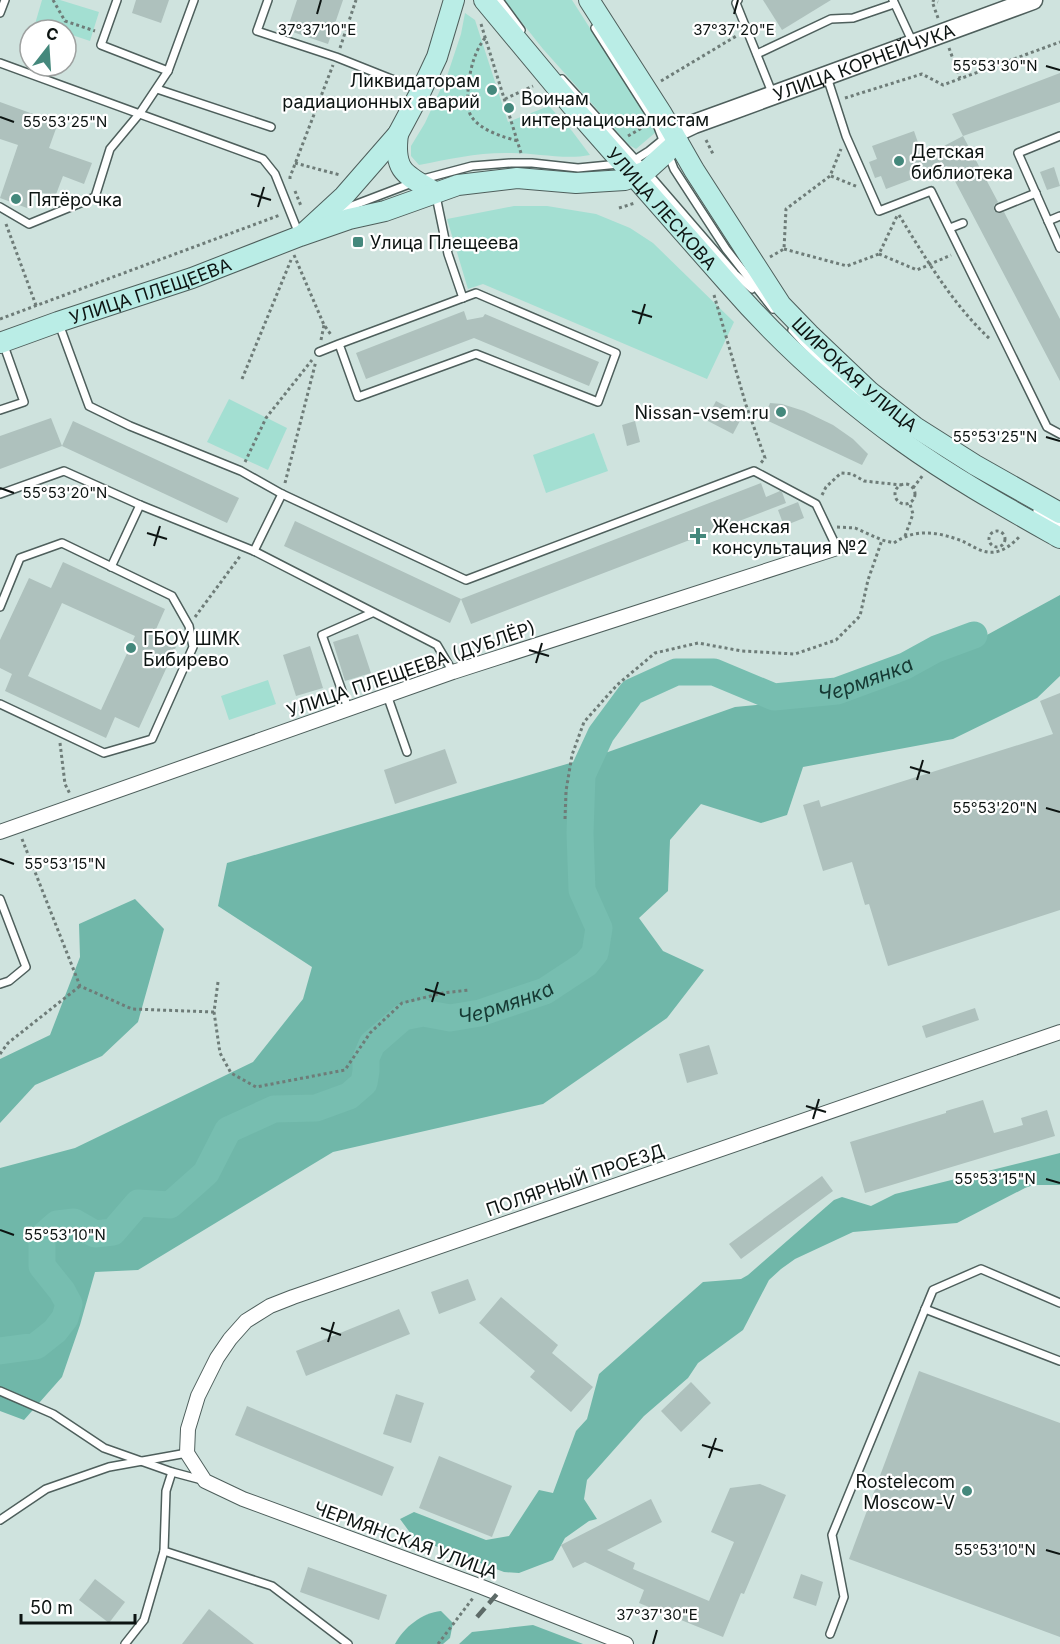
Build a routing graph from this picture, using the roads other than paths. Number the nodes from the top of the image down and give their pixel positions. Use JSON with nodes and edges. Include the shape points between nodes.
{"nodes":[{"id":1,"x":4,"y":0,"type":"edge"},
{"id":2,"x":117,"y":0,"type":"edge"},
{"id":3,"x":194,"y":0,"type":"edge"},
{"id":4,"x":268,"y":0,"type":"edge"},
{"id":5,"x":454,"y":0,"type":"edge"},
{"id":6,"x":499,"y":0,"type":"edge"},
{"id":7,"x":738,"y":0,"type":"edge"},
{"id":8,"x":1033,"y":0,"type":"edge"},
{"id":9,"x":893,"y":2,"type":"edge"},
{"id":10,"x":481,"y":8,"type":"edge"},
{"id":11,"x":589,"y":10,"type":"edge"},
{"id":12,"x":0,"y":13,"type":"edge"},
{"id":13,"x":526,"y":38,"type":"dead end"},
{"id":14,"x":914,"y":43,"type":"junction"},
{"id":15,"x":757,"y":54,"type":"junction"},
{"id":16,"x":0,"y":63,"type":"edge"},
{"id":17,"x":168,"y":71,"type":"junction"},
{"id":18,"x":557,"y":73,"type":"dead end"},
{"id":19,"x":827,"y":76,"type":"junction"},
{"id":20,"x":157,"y":89,"type":"junction"},
{"id":21,"x":421,"y":91,"type":"junction"},
{"id":22,"x":773,"y":95,"type":"junction"},
{"id":23,"x":140,"y":113,"type":"junction"},
{"id":24,"x":271,"y":127,"type":"dead end"},
{"id":25,"x":398,"y":134,"type":"junction"},
{"id":26,"x":1060,"y":136,"type":"edge"},
{"id":27,"x":670,"y":142,"type":"junction"},
{"id":28,"x":635,"y":168,"type":"junction"},
{"id":29,"x":416,"y":181,"type":"junction"},
{"id":30,"x":435,"y":192,"type":"junction"},
{"id":31,"x":1036,"y":193,"type":"junction"},
{"id":32,"x":0,"y":207,"type":"edge"},
{"id":33,"x":999,"y":208,"type":"dead end"},
{"id":34,"x":322,"y":216,"type":"junction"},
{"id":35,"x":1060,"y":216,"type":"edge"},
{"id":36,"x":1048,"y":220,"type":"junction"},
{"id":37,"x":963,"y":223,"type":"dead end"},
{"id":38,"x":950,"y":228,"type":"junction"},
{"id":39,"x":297,"y":245,"type":"junction"},
{"id":40,"x":1060,"y":248,"type":"edge"},
{"id":41,"x":764,"y":265,"type":"joint"},
{"id":42,"x":463,"y":298,"type":"junction"},
{"id":43,"x":756,"y":303,"type":"junction"},
{"id":44,"x":779,"y":315,"type":"dead end"},
{"id":45,"x":51,"y":324,"type":"junction"},
{"id":46,"x":786,"y":324,"type":"dead end"},
{"id":47,"x":1,"y":342,"type":"edge"},
{"id":48,"x":339,"y":344,"type":"junction"},
{"id":49,"x":319,"y":352,"type":"road end"},
{"id":50,"x":0,"y":410,"type":"edge"},
{"id":51,"x":900,"y":427,"type":"dead end"},
{"id":52,"x":1060,"y":434,"type":"edge"},
{"id":53,"x":282,"y":494,"type":"junction"},
{"id":54,"x":0,"y":495,"type":"edge"},
{"id":55,"x":140,"y":505,"type":"junction"},
{"id":56,"x":1026,"y":505,"type":"dead end"},
{"id":57,"x":1059,"y":514,"type":"edge"},
{"id":58,"x":1060,"y":537,"type":"edge"},
{"id":59,"x":837,"y":548,"type":"joint"},
{"id":60,"x":254,"y":551,"type":"junction"},
{"id":61,"x":111,"y":567,"type":"junction"},
{"id":62,"x":0,"y":607,"type":"edge"},
{"id":63,"x":372,"y":613,"type":"junction"},
{"id":64,"x":453,"y":672,"type":"junction"},
{"id":65,"x":387,"y":695,"type":"junction"},
{"id":66,"x":0,"y":704,"type":"edge"},
{"id":67,"x":348,"y":708,"type":"junction"},
{"id":68,"x":407,"y":752,"type":"dead end"},
{"id":69,"x":0,"y":832,"type":"edge"},
{"id":70,"x":0,"y":899,"type":"edge"},
{"id":71,"x":0,"y":984,"type":"edge"},
{"id":72,"x":1060,"y":1032,"type":"edge"},
{"id":73,"x":1060,"y":1303,"type":"edge"},
{"id":74,"x":925,"y":1309,"type":"junction"},
{"id":75,"x":1060,"y":1361,"type":"edge"},
{"id":76,"x":0,"y":1391,"type":"edge"},
{"id":77,"x":187,"y":1453,"type":"junction"},
{"id":78,"x":143,"y":1461,"type":"junction"},
{"id":79,"x":172,"y":1472,"type":"junction"},
{"id":80,"x":205,"y":1481,"type":"junction"},
{"id":81,"x":0,"y":1520,"type":"edge"},
{"id":82,"x":165,"y":1551,"type":"junction"},
{"id":83,"x":830,"y":1634,"type":"dead end"},
{"id":84,"x":125,"y":1644,"type":"edge"},
{"id":85,"x":348,"y":1644,"type":"edge"},
{"id":86,"x":626,"y":1644,"type":"edge"}],
"edges":[{"from":1,"to":12,"type":"lane"},
{"from":2,"to":17,"type":"lane","via":[[101,45]]},
{"from":3,"to":17,"type":"lane"},
{"from":4,"to":21,"type":"lane","via":[[257,31]]},
{"from":5,"to":21,"type":"main road","name":"УЛИЦА ПЛЕЩЕЕВА","via":[[437,57]]},
{"from":6,"to":13,"type":"lane"},
{"from":7,"to":15,"type":"lane"},
{"from":8,"to":14,"type":"street","name":"УЛИЦА КОРНЕЙЧУКА"},
{"from":9,"to":14,"type":"lane"},
{"from":9,"to":15,"type":"lane","via":[[853,18],[831,19]]},
{"from":10,"to":28,"type":"main road","name":"УЛИЦА ЛЕСКОВА"},
{"from":11,"to":27,"type":"main road","name":"УЛИЦА ЛЕСКОВА","via":[[662,114]]},
{"from":14,"to":19,"type":"street","name":"УЛИЦА КОРНЕЙЧУКА"},
{"from":15,"to":22,"type":"lane"},
{"from":16,"to":23,"type":"lane"},
{"from":17,"to":20,"type":"lane"},
{"from":18,"to":28,"type":"lane","name":"УЛИЦА ЛЕСКОВА"},
{"from":19,"to":22,"type":"street","name":"УЛИЦА КОРНЕЙЧУКА"},
{"from":19,"to":38,"type":"lane","via":[[846,136],[879,211],[932,191]]},
{"from":20,"to":23,"type":"lane"},
{"from":20,"to":24,"type":"lane"},
{"from":21,"to":25,"type":"main road","name":"УЛИЦА ПЛЕЩЕЕВА"},
{"from":22,"to":27,"type":"street","name":"УЛИЦА КОРНЕЙЧУКА","via":[[694,124]]},
{"from":23,"to":32,"type":"lane","via":[[110,149],[95,197],[29,224]]},
{"from":23,"to":39,"type":"lane","via":[[263,159],[275,174],[290,211]]},
{"from":25,"to":29,"type":"main road","name":"УЛИЦА ПЛЕЩЕЕВА","via":[[399,164]]},
{"from":25,"to":34,"type":"main road","name":"УЛИЦА ПЛЕЩЕЕВА"},
{"from":26,"to":31,"type":"lane","via":[[1018,153]]},
{"from":27,"to":28,"type":"main road"},
{"from":27,"to":41,"type":"main road","name":"УЛИЦА ЛЕСКОВА"},
{"from":27,"to":43,"type":"lane","name":"ШИРОКАЯ УЛИЦА","via":[[674,169]]},
{"from":28,"to":29,"type":"lane","via":[[511,163],[472,166]]},
{"from":28,"to":30,"type":"main road","name":"УЛИЦА ПЛЕЩЕЕВА","via":[[625,180],[576,183],[517,178],[458,185]]},
{"from":28,"to":43,"type":"main road","name":"УЛИЦА ЛЕСКОВА"},
{"from":29,"to":30,"type":"main road","name":"УЛИЦА ПЛЕЩЕЕВА"},
{"from":29,"to":34,"type":"lane"},
{"from":30,"to":39,"type":"main road","name":"УЛИЦА ПЛЕЩЕЕВА","via":[[385,211],[349,219]]},
{"from":30,"to":42,"type":"lane","via":[[448,254]]},
{"from":31,"to":33,"type":"lane"},
{"from":31,"to":36,"type":"lane"},
{"from":34,"to":39,"type":"main road","name":"УЛИЦА ПЛЕЩЕЕВА"},
{"from":35,"to":36,"type":"lane"},
{"from":36,"to":40,"type":"lane"},
{"from":37,"to":38,"type":"lane"},
{"from":38,"to":52,"type":"lane","via":[[1047,427]]},
{"from":39,"to":45,"type":"main road","name":"УЛИЦА ПЛЕЩЕЕВА"},
{"from":41,"to":57,"type":"main road","name":"ШИРОКАЯ УЛИЦА","via":[[781,305],[870,392],[915,427]]},
{"from":42,"to":48,"type":"lane"},
{"from":42,"to":48,"type":"lane","via":[[476,293],[616,353],[598,402],[476,354],[358,397]]},
{"from":43,"to":44,"type":"lane","name":"ШИРОКАЯ УЛИЦА"},
{"from":43,"to":58,"type":"main road","name":"ШИРОКАЯ УЛИЦА","via":[[799,357],[904,443]]},
{"from":45,"to":47,"type":"main road","name":"УЛИЦА ПЛЕЩЕЕВА"},
{"from":45,"to":53,"type":"lane","via":[[89,406],[241,471]]},
{"from":46,"to":51,"type":"lane","name":"ШИРОКАЯ УЛИЦА","via":[[824,365]]},
{"from":47,"to":50,"type":"lane","via":[[24,402]]},
{"from":48,"to":49,"type":"lane"},
{"from":53,"to":59,"type":"lane","via":[[466,580],[754,471],[816,504]]},
{"from":53,"to":60,"type":"lane"},
{"from":54,"to":55,"type":"lane","via":[[64,471]]},
{"from":55,"to":60,"type":"lane"},
{"from":55,"to":61,"type":"lane"},
{"from":56,"to":57,"type":"lane","name":"ШИРОКАЯ УЛИЦА"},
{"from":59,"to":64,"type":"street","name":"УЛИЦА ПЛЕЩЕЕВА (ДУБЛЁР)"},
{"from":60,"to":63,"type":"lane"},
{"from":61,"to":62,"type":"lane","via":[[62,543],[20,558]]},
{"from":61,"to":66,"type":"lane","via":[[172,596],[189,626],[193,647],[152,739],[104,753]]},
{"from":63,"to":64,"type":"lane","via":[[437,645]]},
{"from":63,"to":67,"type":"lane","via":[[322,635]]},
{"from":64,"to":65,"type":"street","name":"УЛИЦА ПЛЕЩЕЕВА (ДУБЛЁР)"},
{"from":65,"to":67,"type":"street","name":"УЛИЦА ПЛЕЩЕЕВА (ДУБЛЁР)"},
{"from":65,"to":68,"type":"lane"},
{"from":67,"to":69,"type":"street","name":"УЛИЦА ПЛЕЩЕЕВА (ДУБЛЁР)"},
{"from":70,"to":71,"type":"lane","via":[[26,967]]},
{"from":72,"to":77,"type":"street","name":"ПОЛЯРНЫЙ ПРОЕЗД","via":[[270,1306],[246,1321],[217,1358],[198,1396],[188,1429]]},
{"from":73,"to":74,"type":"lane","via":[[981,1269],[933,1290]]},
{"from":74,"to":75,"type":"lane"},
{"from":74,"to":83,"type":"lane","via":[[832,1535],[844,1597]]},
{"from":76,"to":78,"type":"lane","via":[[53,1414],[104,1448]]},
{"from":77,"to":78,"type":"lane"},
{"from":77,"to":80,"type":"street"},
{"from":78,"to":79,"type":"lane"},
{"from":78,"to":81,"type":"lane","via":[[109,1467],[46,1489]]},
{"from":79,"to":80,"type":"lane"},
{"from":79,"to":82,"type":"lane","via":[[166,1491]]},
{"from":80,"to":86,"type":"street","name":"ЧЕРМЯНСКАЯ УЛИЦА","via":[[243,1499]]},
{"from":82,"to":84,"type":"lane","via":[[144,1620]]},
{"from":82,"to":85,"type":"lane","via":[[272,1586]]}]}
